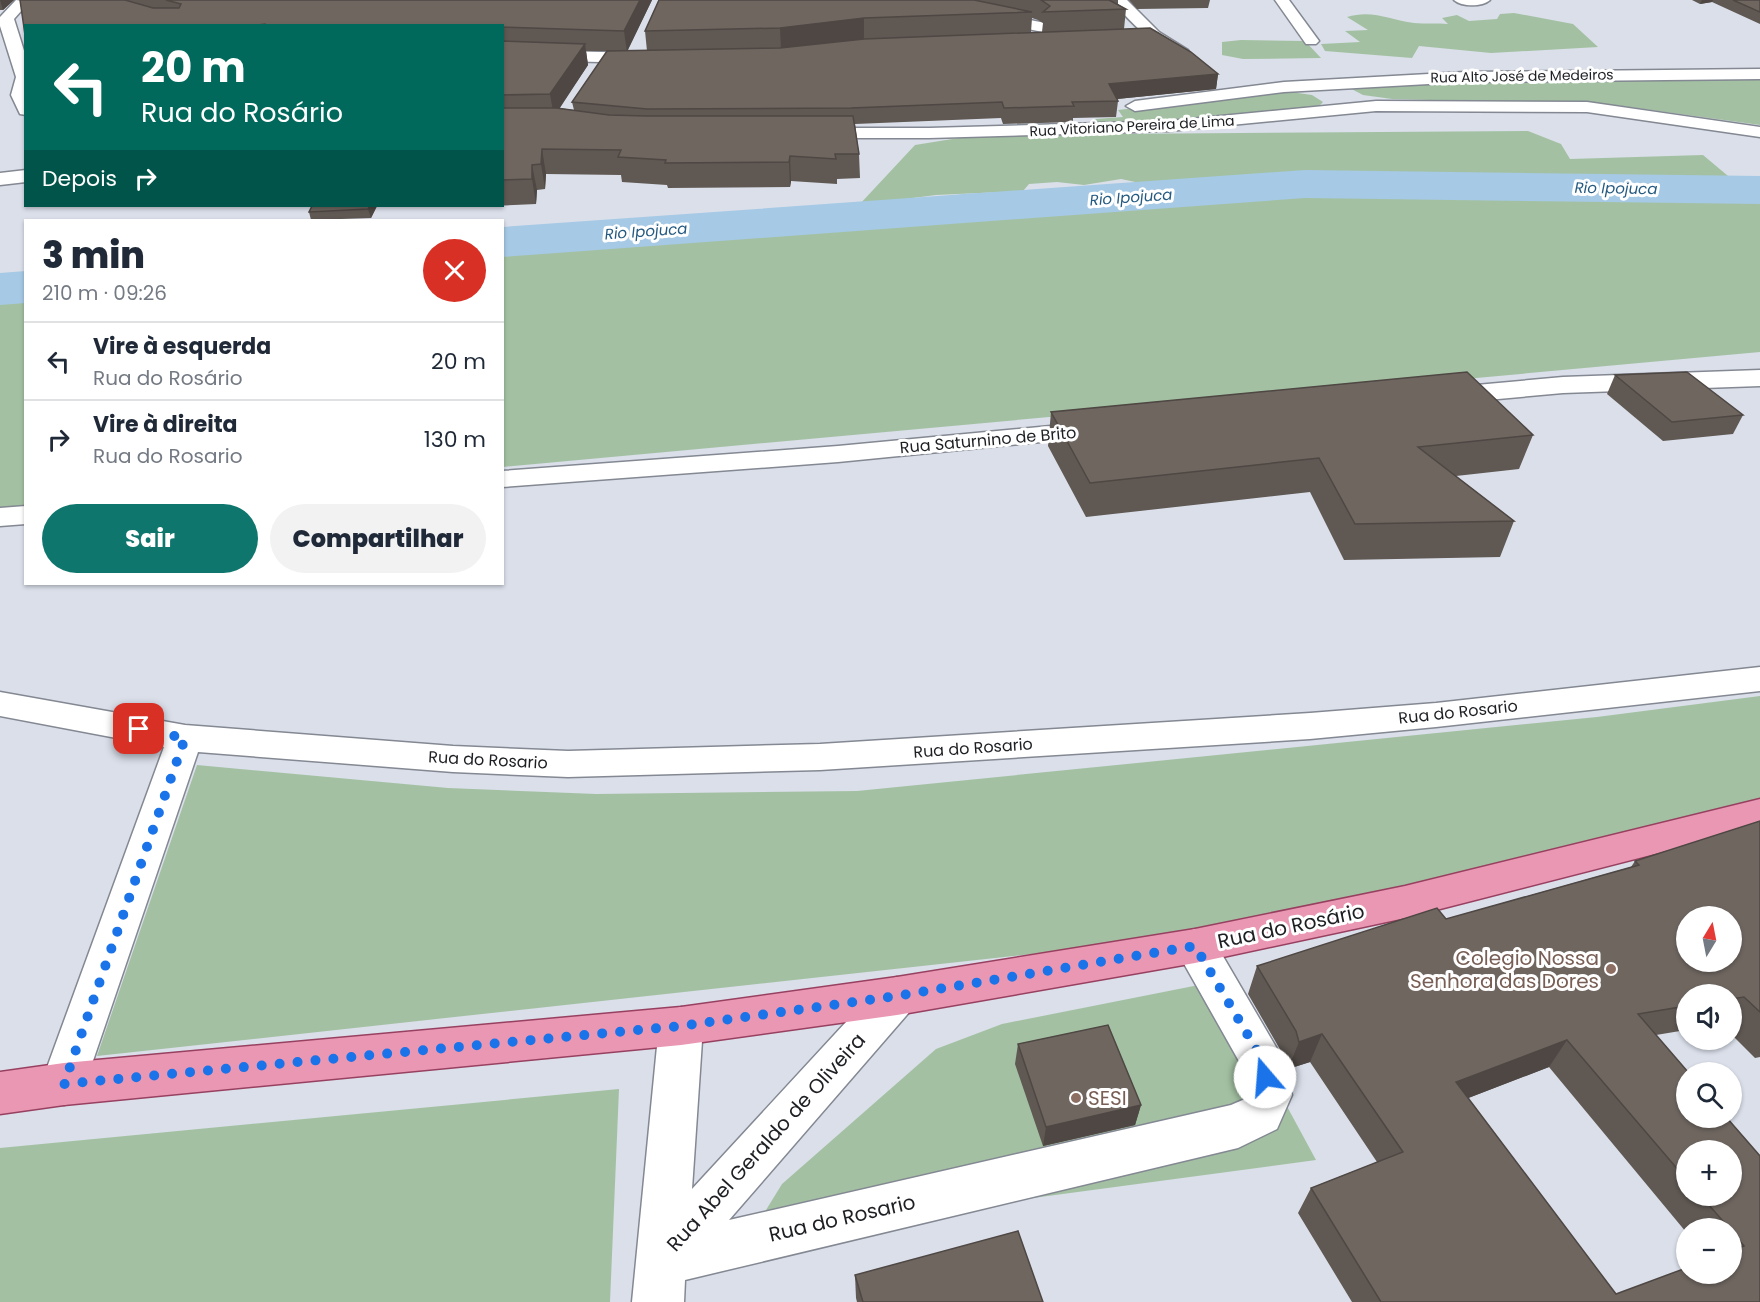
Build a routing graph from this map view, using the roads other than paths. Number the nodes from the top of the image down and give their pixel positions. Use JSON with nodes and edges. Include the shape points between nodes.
{"nodes":[{"id":1,"x":908,"y":0,"type":"edge"},
{"id":2,"x":980,"y":0,"type":"edge"},
{"id":3,"x":1119,"y":0,"type":"edge"},
{"id":4,"x":1282,"y":0,"type":"edge"},
{"id":5,"x":1461,"y":0,"type":"edge"},
{"id":6,"x":1483,"y":0,"type":"edge"},
{"id":7,"x":26,"y":2,"type":"edge"},
{"id":8,"x":991,"y":17,"type":"junction"},
{"id":9,"x":1154,"y":35,"type":"junction"},
{"id":10,"x":1134,"y":36,"type":"edge"},
{"id":11,"x":642,"y":39,"type":"dead end"},
{"id":12,"x":1025,"y":40,"type":"edge"},
{"id":13,"x":1311,"y":41,"type":"dead end"},
{"id":14,"x":504,"y":55,"type":"edge"},
{"id":15,"x":668,"y":58,"type":"edge"},
{"id":16,"x":603,"y":59,"type":"junction"},
{"id":17,"x":634,"y":59,"type":"junction"},
{"id":18,"x":1198,"y":63,"type":"edge"},
{"id":19,"x":24,"y":74,"type":"edge"},
{"id":20,"x":593,"y":74,"type":"edge"},
{"id":21,"x":1760,"y":74,"type":"edge"},
{"id":22,"x":1231,"y":78,"type":"dead end"},
{"id":23,"x":24,"y":80,"type":"edge"},
{"id":24,"x":1284,"y":87,"type":"junction"},
{"id":25,"x":24,"y":106,"type":"edge"},
{"id":26,"x":1135,"y":106,"type":"edge"},
{"id":27,"x":1376,"y":106,"type":"junction"},
{"id":28,"x":1760,"y":132,"type":"edge"},
{"id":29,"x":789,"y":133,"type":"edge"},
{"id":30,"x":24,"y":176,"type":"edge"},
{"id":31,"x":0,"y":179,"type":"edge"},
{"id":32,"x":1760,"y":378,"type":"edge"},
{"id":33,"x":1413,"y":399,"type":"edge"},
{"id":34,"x":1122,"y":427,"type":"edge"},
{"id":35,"x":504,"y":479,"type":"edge"},
{"id":36,"x":24,"y":515,"type":"edge"},
{"id":37,"x":0,"y":517,"type":"edge"},
{"id":38,"x":1760,"y":679,"type":"edge"},
{"id":39,"x":0,"y":704,"type":"edge"},
{"id":40,"x":185,"y":738,"type":"junction"},
{"id":41,"x":1760,"y":813,"type":"edge"},
{"id":42,"x":1195,"y":946,"type":"junction"},
{"id":43,"x":897,"y":996,"type":"junction"},
{"id":44,"x":681,"y":1026,"type":"junction"},
{"id":45,"x":64,"y":1084,"type":"junction"},
{"id":46,"x":0,"y":1092,"type":"edge"},
{"id":47,"x":659,"y":1281,"type":"edge"}],
"edges":[{"from":1,"to":8,"type":"street"},
{"from":2,"to":8,"type":"street"},
{"from":3,"to":9,"type":"street"},
{"from":4,"to":13,"type":"street"},
{"from":5,"to":6,"type":"street"},
{"from":7,"to":19,"type":"street","via":[[7,18]]},
{"from":8,"to":12,"type":"street","via":[[1098,37]]},
{"from":9,"to":10,"type":"street"},
{"from":9,"to":18,"type":"street"},
{"from":11,"to":17,"type":"street"},
{"from":14,"to":16,"type":"street"},
{"from":15,"to":17,"type":"street"},
{"from":16,"to":17,"type":"street"},
{"from":16,"to":20,"type":"street"},
{"from":21,"to":24,"type":"street","name":"Rua Alto José de Medeiros","via":[[1465,77]]},
{"from":22,"to":24,"type":"street"},
{"from":23,"to":25,"type":"street","via":[[19,95]]},
{"from":24,"to":26,"type":"street"},
{"from":24,"to":27,"type":"street"},
{"from":27,"to":28,"type":"street","name":"Rua Vitoriano Pereira de Lima","via":[[1587,107]]},
{"from":27,"to":29,"type":"street","name":"Rua Vitoriano Pereira de Lima","via":[[1169,126]]},
{"from":30,"to":31,"type":"street"},
{"from":32,"to":33,"type":"street","via":[[1563,384]]},
{"from":34,"to":35,"type":"street","name":"Rua Saturnino de Brito","via":[[838,454]]},
{"from":36,"to":37,"type":"street"},
{"from":38,"to":40,"type":"street","name":"Rua do Rosario","via":[[1311,726],[820,757],[568,764]]},
{"from":39,"to":40,"type":"street","name":"Rua do Rosario"},
{"from":40,"to":45,"type":"street"},
{"from":41,"to":42,"type":"main road","name":"Rua do Rosário","via":[[1405,902]]},
{"from":42,"to":43,"type":"main road","name":"Rua do Rosário"},
{"from":42,"to":47,"type":"street","name":"Rua do Rosario","via":[[1262,1059],[1269,1095],[1261,1114],[1238,1126]]},
{"from":43,"to":44,"type":"main road","name":"Rua do Rosário"},
{"from":43,"to":47,"type":"street","name":"Rua Abel Geraldo de Oliveira"},
{"from":44,"to":45,"type":"main road","name":"Rua do Rosário"},
{"from":44,"to":47,"type":"street","name":"Rua Abel Geraldo de Oliveira"},
{"from":45,"to":46,"type":"main road","name":"Rua do Rosário"}]}
